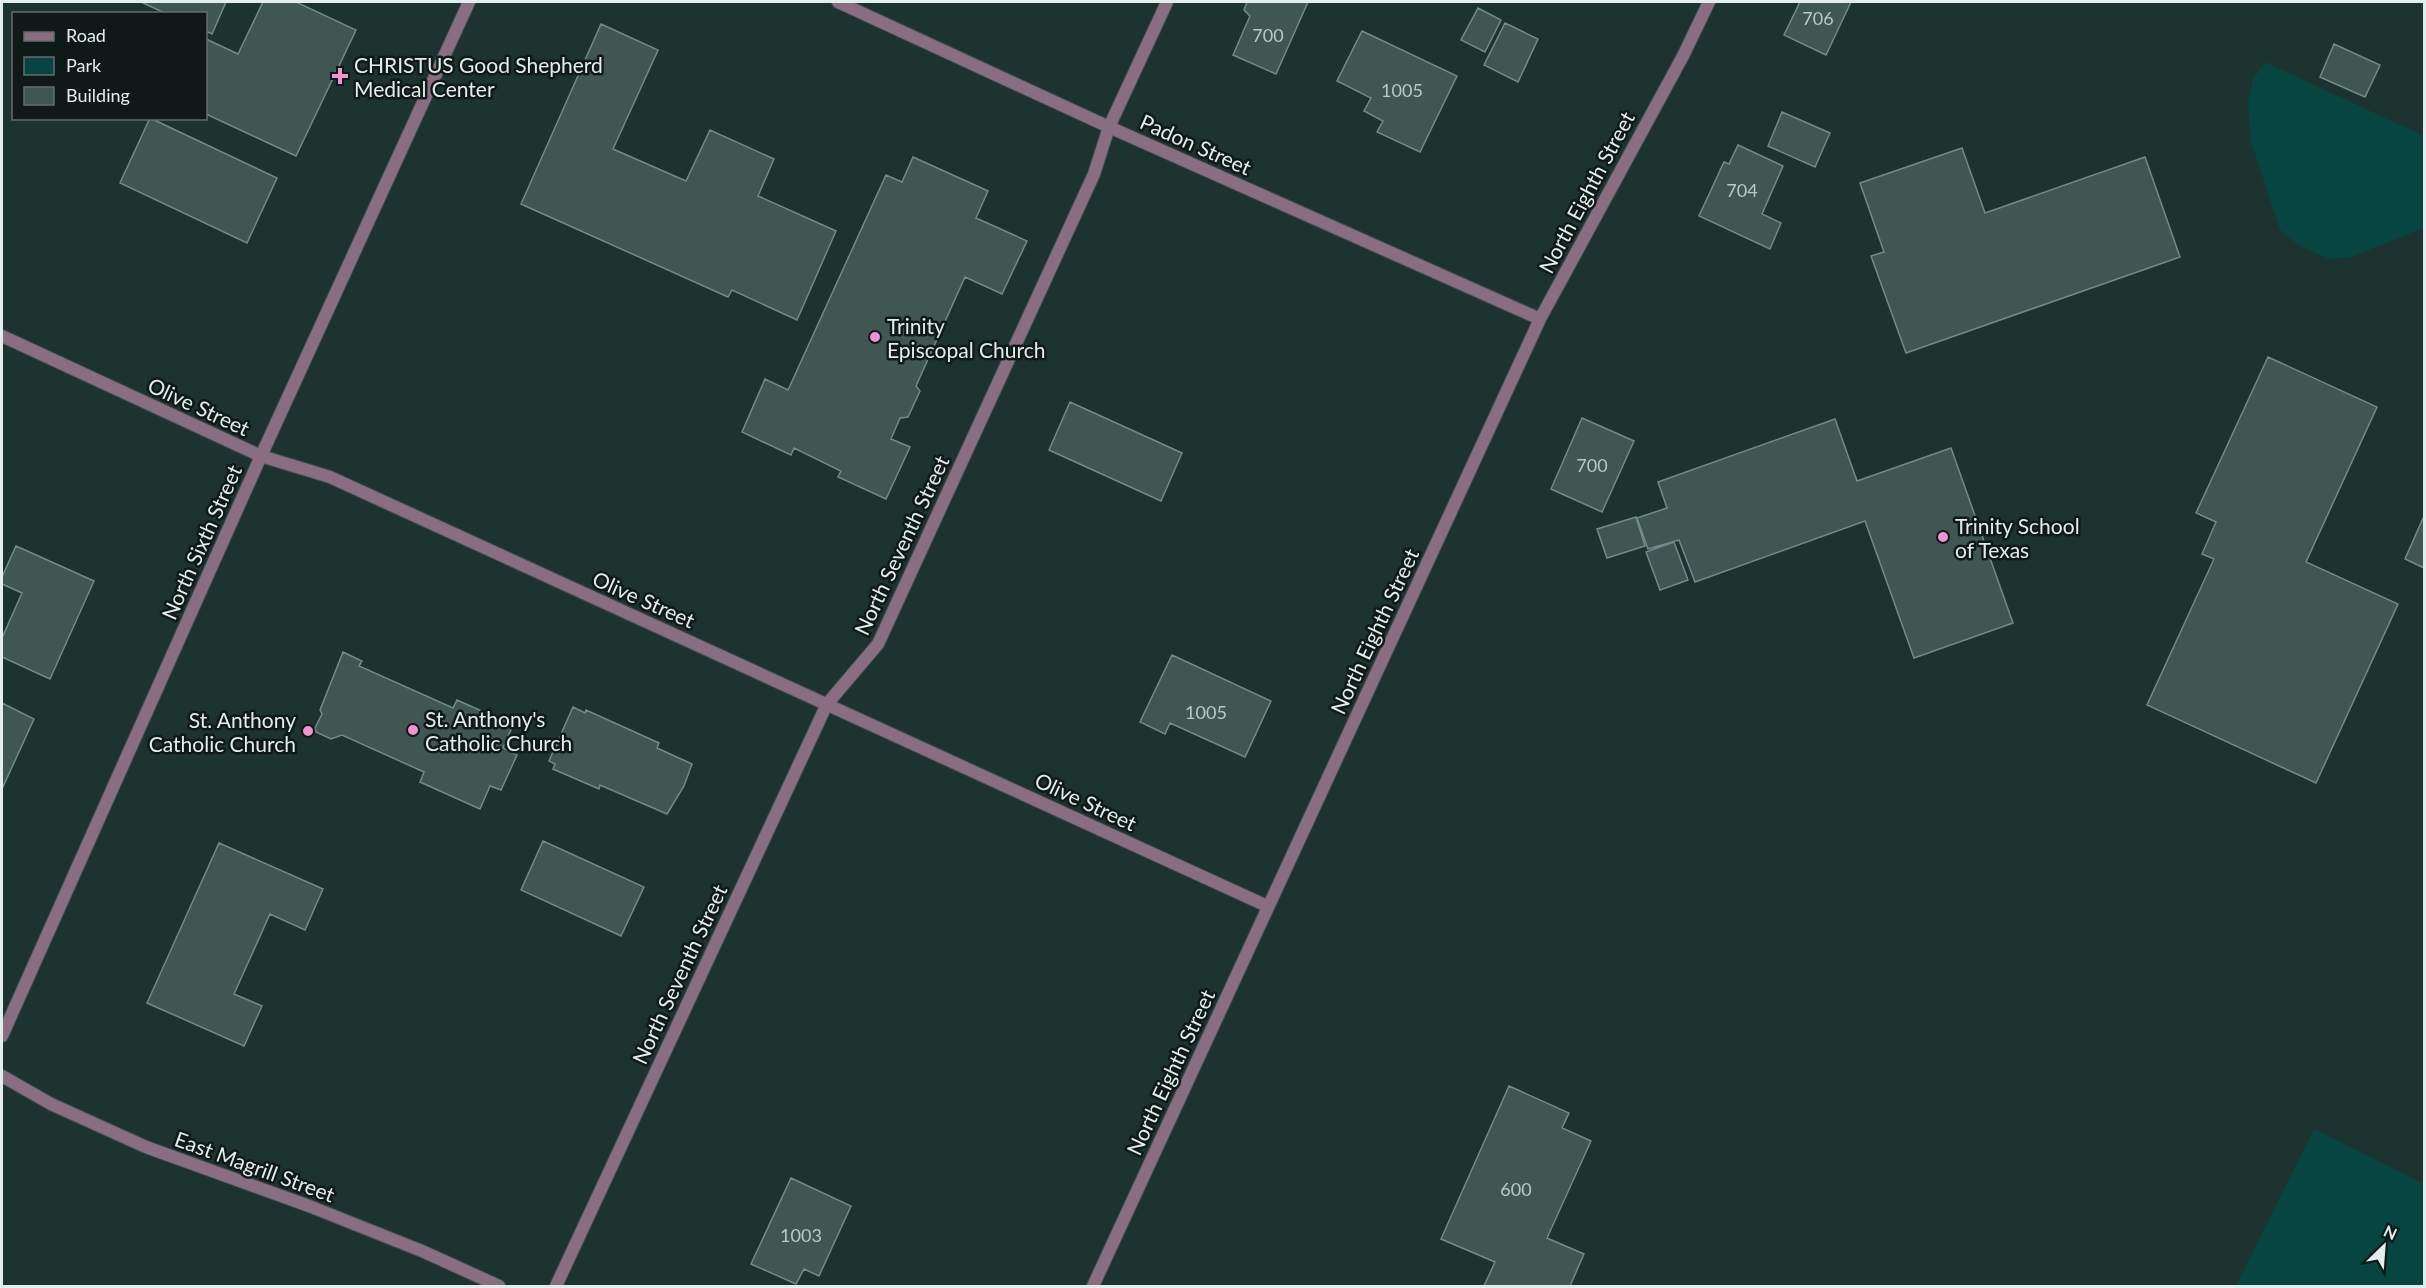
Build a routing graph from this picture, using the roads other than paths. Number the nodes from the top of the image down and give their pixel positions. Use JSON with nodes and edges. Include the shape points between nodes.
{"nodes":[{"id":1,"x":838,"y":2,"type":"edge"},
{"id":2,"x":1167,"y":2,"type":"edge"},
{"id":3,"x":1709,"y":2,"type":"edge"},
{"id":4,"x":465,"y":3,"type":"edge"},
{"id":5,"x":1109,"y":127,"type":"junction"},
{"id":6,"x":1540,"y":319,"type":"junction"},
{"id":7,"x":2,"y":336,"type":"edge"},
{"id":8,"x":261,"y":456,"type":"junction"},
{"id":9,"x":827,"y":704,"type":"junction"},
{"id":10,"x":1267,"y":906,"type":"junction"},
{"id":11,"x":2,"y":1036,"type":"edge"},
{"id":12,"x":2,"y":1076,"type":"edge"},
{"id":13,"x":499,"y":1287,"type":"edge"},
{"id":14,"x":556,"y":1287,"type":"edge"},
{"id":15,"x":1093,"y":1287,"type":"edge"}],
"edges":[{"from":1,"to":5,"type":"street","name":"Padon Street"},
{"from":2,"to":5,"type":"street","name":"North Seventh Street"},
{"from":3,"to":6,"type":"street","name":"North Eighth Street"},
{"from":4,"to":8,"type":"street","name":"North Sixth Street"},
{"from":5,"to":6,"type":"street","name":"Padon Street"},
{"from":5,"to":9,"type":"street","name":"North Seventh Street","via":[[1094,174],[878,644]]},
{"from":6,"to":10,"type":"street","name":"North Eighth Street"},
{"from":7,"to":8,"type":"street","name":"Olive Street"},
{"from":8,"to":9,"type":"street","name":"Olive Street","via":[[330,477]]},
{"from":8,"to":11,"type":"street","name":"North Sixth Street"},
{"from":9,"to":10,"type":"street","name":"Olive Street"},
{"from":9,"to":14,"type":"street","name":"North Seventh Street"},
{"from":10,"to":15,"type":"street","name":"North Eighth Street"},
{"from":12,"to":13,"type":"street","name":"East Magrill Street","via":[[51,1104],[146,1147],[319,1210]]}]}
